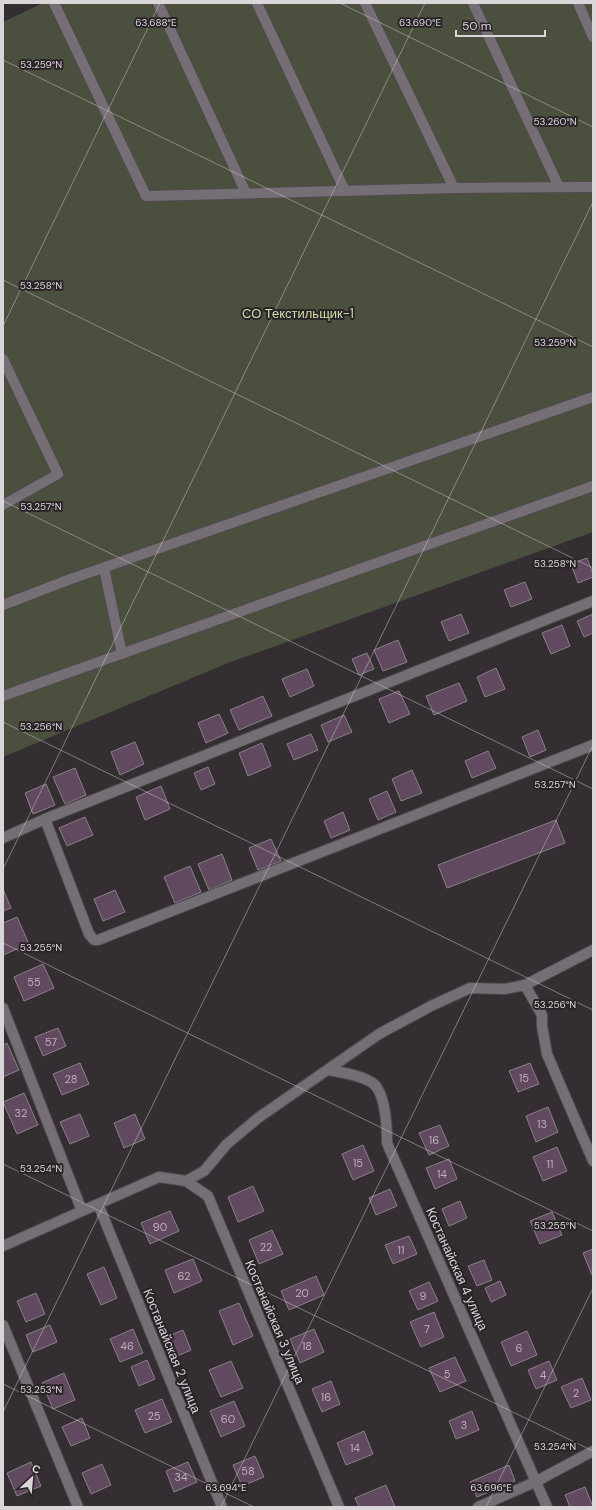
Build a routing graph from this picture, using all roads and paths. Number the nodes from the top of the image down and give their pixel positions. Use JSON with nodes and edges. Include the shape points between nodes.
{"nodes":[{"id":1,"x":54,"y":3,"type":"edge"},
{"id":2,"x":158,"y":3,"type":"edge"},
{"id":3,"x":257,"y":3,"type":"edge"},
{"id":4,"x":365,"y":3,"type":"edge"},
{"id":5,"x":473,"y":3,"type":"edge"},
{"id":6,"x":578,"y":3,"type":"edge"},
{"id":7,"x":593,"y":36,"type":"edge"},
{"id":8,"x":559,"y":187,"type":"junction"},
{"id":9,"x":593,"y":187,"type":"edge"},
{"id":10,"x":454,"y":188,"type":"junction"},
{"id":11,"x":345,"y":191,"type":"junction"},
{"id":12,"x":246,"y":194,"type":"junction"},
{"id":13,"x":3,"y":359,"type":"edge"},
{"id":14,"x":593,"y":397,"type":"edge"},
{"id":15,"x":593,"y":486,"type":"edge"},
{"id":16,"x":3,"y":505,"type":"edge"},
{"id":17,"x":104,"y":568,"type":"junction"},
{"id":18,"x":593,"y":601,"type":"edge"},
{"id":19,"x":3,"y":605,"type":"edge"},
{"id":20,"x":122,"y":654,"type":"junction"},
{"id":21,"x":3,"y":696,"type":"edge"},
{"id":22,"x":593,"y":745,"type":"edge"},
{"id":23,"x":45,"y":819,"type":"junction"},
{"id":24,"x":3,"y":838,"type":"edge"},
{"id":25,"x":593,"y":950,"type":"edge"},
{"id":26,"x":525,"y":985,"type":"junction"},
{"id":27,"x":3,"y":1008,"type":"edge"},
{"id":28,"x":328,"y":1070,"type":"junction"},
{"id":29,"x":593,"y":1161,"type":"edge"},
{"id":30,"x":186,"y":1181,"type":"junction"},
{"id":31,"x":98,"y":1204,"type":"junction"},
{"id":32,"x":82,"y":1211,"type":"junction"},
{"id":33,"x":3,"y":1246,"type":"edge"},
{"id":34,"x":3,"y":1325,"type":"edge"},
{"id":35,"x":593,"y":1451,"type":"edge"},
{"id":36,"x":535,"y":1482,"type":"junction"},
{"id":37,"x":78,"y":1507,"type":"edge"},
{"id":38,"x":222,"y":1507,"type":"edge"},
{"id":39,"x":339,"y":1507,"type":"edge"},
{"id":40,"x":478,"y":1507,"type":"edge"},
{"id":41,"x":547,"y":1507,"type":"edge"}],
"edges":[{"from":1,"to":12,"type":"street","via":[[146,196]]},
{"from":2,"to":12,"type":"street"},
{"from":3,"to":11,"type":"street"},
{"from":4,"to":10,"type":"street"},
{"from":5,"to":8,"type":"street"},
{"from":6,"to":7,"type":"street"},
{"from":8,"to":9,"type":"street"},
{"from":8,"to":10,"type":"street"},
{"from":10,"to":11,"type":"street"},
{"from":11,"to":12,"type":"street"},
{"from":13,"to":16,"type":"street","via":[[58,474]]},
{"from":14,"to":17,"type":"street"},
{"from":15,"to":20,"type":"street"},
{"from":17,"to":19,"type":"street"},
{"from":17,"to":20,"type":"street"},
{"from":18,"to":23,"type":"street"},
{"from":20,"to":21,"type":"street"},
{"from":22,"to":23,"type":"street","via":[[98,940],[94,940],[89,934]]},
{"from":23,"to":24,"type":"street"},
{"from":25,"to":26,"type":"street"},
{"from":26,"to":28,"type":"street","via":[[504,989],[470,988],[379,1034]]},
{"from":26,"to":29,"type":"street","via":[[542,1015],[547,1054]]},
{"from":27,"to":32,"type":"street"},
{"from":28,"to":30,"type":"street","via":[[258,1118],[227,1144],[204,1171]]},
{"from":28,"to":36,"type":"street","name":"Костанайская 4 улица","via":[[360,1077],[375,1085],[383,1103],[387,1143]]},
{"from":30,"to":31,"type":"street","name":"Костанайская 3 улица","via":[[159,1177]]},
{"from":30,"to":39,"type":"street","name":"Костанайская 3 улица","via":[[208,1196]]},
{"from":31,"to":32,"type":"street"},
{"from":31,"to":38,"type":"street","name":"Костанайская 2 улица"},
{"from":32,"to":33,"type":"street"},
{"from":34,"to":37,"type":"street"},
{"from":35,"to":36,"type":"street"},
{"from":36,"to":40,"type":"street"},
{"from":36,"to":41,"type":"street","name":"Костанайская 4 улица"}]}
